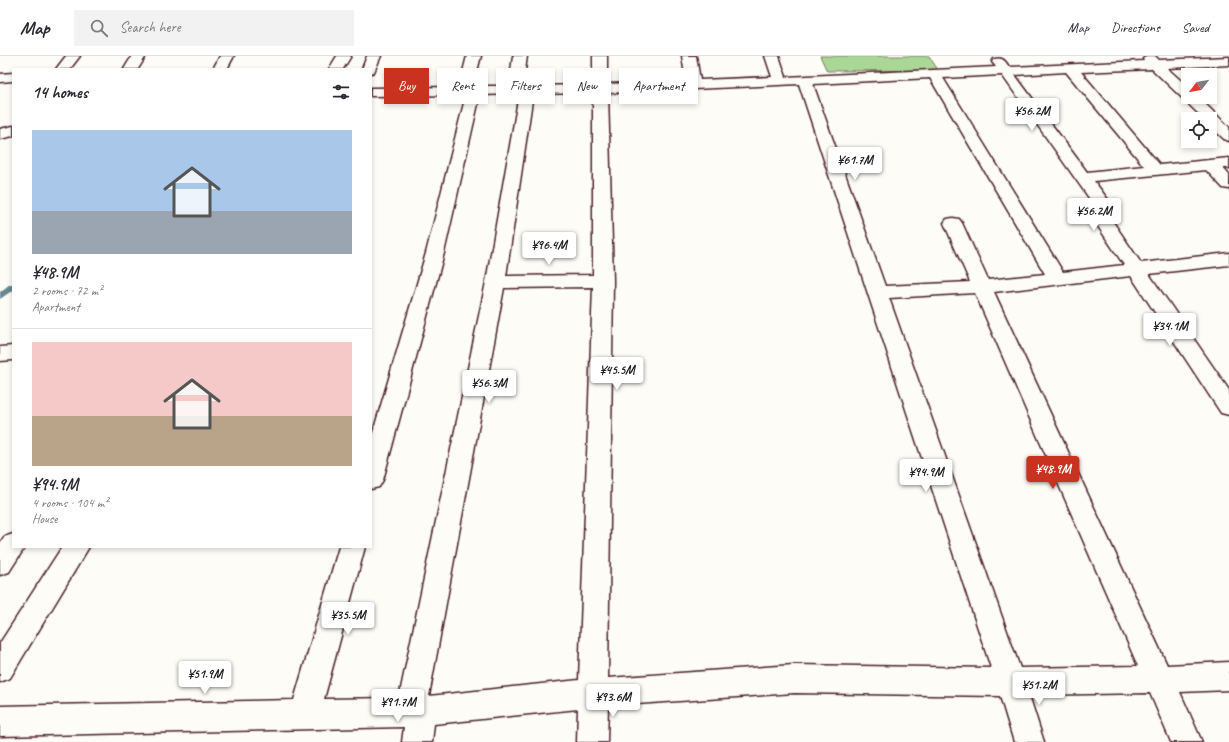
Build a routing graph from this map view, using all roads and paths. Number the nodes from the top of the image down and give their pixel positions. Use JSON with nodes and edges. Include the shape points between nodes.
{"nodes":[{"id":1,"x":73,"y":56,"type":"edge"},
{"id":2,"x":139,"y":56,"type":"edge"},
{"id":3,"x":227,"y":56,"type":"edge"},
{"id":4,"x":344,"y":56,"type":"edge"},
{"id":5,"x":374,"y":56,"type":"edge"},
{"id":6,"x":474,"y":56,"type":"edge"},
{"id":7,"x":520,"y":56,"type":"edge"},
{"id":8,"x":600,"y":56,"type":"edge"},
{"id":9,"x":689,"y":56,"type":"edge"},
{"id":10,"x":772,"y":56,"type":"edge"},
{"id":11,"x":994,"y":56,"type":"edge"},
{"id":12,"x":1152,"y":60,"type":"edge"},
{"id":13,"x":1229,"y":61,"type":"edge"},
{"id":14,"x":1076,"y":64,"type":"edge"},
{"id":15,"x":65,"y":68,"type":"edge"},
{"id":16,"x":132,"y":68,"type":"edge"},
{"id":17,"x":221,"y":68,"type":"edge"},
{"id":18,"x":337,"y":68,"type":"edge"},
{"id":19,"x":369,"y":68,"type":"edge"},
{"id":20,"x":473,"y":68,"type":"edge"},
{"id":21,"x":520,"y":68,"type":"edge"},
{"id":22,"x":600,"y":68,"type":"edge"},
{"id":23,"x":691,"y":68,"type":"edge"},
{"id":24,"x":1005,"y":71,"type":"junction"},
{"id":25,"x":934,"y":74,"type":"junction"},
{"id":26,"x":12,"y":77,"type":"edge"},
{"id":27,"x":0,"y":78,"type":"edge"},
{"id":28,"x":805,"y":80,"type":"junction"},
{"id":29,"x":781,"y":82,"type":"junction"},
{"id":30,"x":698,"y":85,"type":"edge"},
{"id":31,"x":1181,"y":88,"type":"edge"},
{"id":32,"x":437,"y":91,"type":"edge"},
{"id":33,"x":372,"y":92,"type":"edge"},
{"id":34,"x":467,"y":104,"type":"edge"},
{"id":35,"x":519,"y":104,"type":"edge"},
{"id":36,"x":600,"y":104,"type":"edge"},
{"id":37,"x":1197,"y":104,"type":"edge"},
{"id":38,"x":12,"y":131,"type":"edge"},
{"id":39,"x":0,"y":134,"type":"edge"},
{"id":40,"x":1229,"y":136,"type":"edge"},
{"id":41,"x":1229,"y":163,"type":"edge"},
{"id":42,"x":1210,"y":165,"type":"junction"},
{"id":43,"x":1156,"y":170,"type":"junction"},
{"id":44,"x":1082,"y":177,"type":"junction"},
{"id":45,"x":1229,"y":184,"type":"edge"},
{"id":46,"x":953,"y":222,"type":"dead end"},
{"id":47,"x":1229,"y":259,"type":"edge"},
{"id":48,"x":1137,"y":269,"type":"junction"},
{"id":49,"x":1056,"y":278,"type":"junction"},
{"id":50,"x":603,"y":281,"type":"junction"},
{"id":51,"x":496,"y":282,"type":"junction"},
{"id":52,"x":981,"y":287,"type":"junction"},
{"id":53,"x":877,"y":292,"type":"junction"},
{"id":54,"x":12,"y":353,"type":"edge"},
{"id":55,"x":0,"y":354,"type":"edge"},
{"id":56,"x":1229,"y":407,"type":"edge"},
{"id":57,"x":372,"y":476,"type":"edge"},
{"id":58,"x":12,"y":546,"type":"edge"},
{"id":59,"x":75,"y":548,"type":"edge"},
{"id":60,"x":352,"y":548,"type":"edge"},
{"id":61,"x":0,"y":564,"type":"edge"},
{"id":62,"x":0,"y":668,"type":"edge"},
{"id":63,"x":1229,"y":676,"type":"edge"},
{"id":64,"x":1160,"y":679,"type":"junction"},
{"id":65,"x":1010,"y":682,"type":"junction"},
{"id":66,"x":593,"y":693,"type":"junction"},
{"id":67,"x":416,"y":711,"type":"junction"},
{"id":68,"x":305,"y":714,"type":"junction"},
{"id":69,"x":0,"y":721,"type":"edge"},
{"id":70,"x":417,"y":742,"type":"edge"},
{"id":71,"x":592,"y":742,"type":"edge"},
{"id":72,"x":1029,"y":742,"type":"edge"},
{"id":73,"x":1188,"y":742,"type":"edge"}],
"edges":[{"from":1,"to":15,"type":"main road"},
{"from":2,"to":16,"type":"main road"},
{"from":3,"to":17,"type":"main road"},
{"from":4,"to":18,"type":"main road"},
{"from":5,"to":19,"type":"main road"},
{"from":6,"to":20,"type":"main road"},
{"from":7,"to":21,"type":"main road"},
{"from":8,"to":22,"type":"main road"},
{"from":9,"to":23,"type":"main road"},
{"from":10,"to":29,"type":"main road"},
{"from":11,"to":24,"type":"main road"},
{"from":12,"to":13,"type":"main road"},
{"from":12,"to":14,"type":"main road"},
{"from":12,"to":31,"type":"main road"},
{"from":14,"to":24,"type":"main road"},
{"from":14,"to":43,"type":"main road"},
{"from":24,"to":25,"type":"main road"},
{"from":24,"to":44,"type":"main road"},
{"from":25,"to":28,"type":"main road"},
{"from":25,"to":49,"type":"main road"},
{"from":26,"to":27,"type":"main road"},
{"from":28,"to":29,"type":"main road"},
{"from":28,"to":53,"type":"main road"},
{"from":29,"to":30,"type":"main road"},
{"from":32,"to":33,"type":"main road"},
{"from":34,"to":57,"type":"main road","via":[[435,253]]},
{"from":35,"to":51,"type":"main road"},
{"from":36,"to":50,"type":"main road"},
{"from":37,"to":40,"type":"main road"},
{"from":38,"to":39,"type":"main road"},
{"from":41,"to":42,"type":"main road"},
{"from":42,"to":43,"type":"main road"},
{"from":42,"to":45,"type":"main road"},
{"from":43,"to":44,"type":"main road"},
{"from":44,"to":48,"type":"main road","via":[[1103,205],[1100,216]]},
{"from":46,"to":52,"type":"main road"},
{"from":47,"to":48,"type":"main road"},
{"from":48,"to":49,"type":"main road"},
{"from":48,"to":56,"type":"main road"},
{"from":49,"to":52,"type":"main road"},
{"from":50,"to":51,"type":"main road"},
{"from":50,"to":66,"type":"main road"},
{"from":51,"to":67,"type":"main road"},
{"from":52,"to":53,"type":"main road"},
{"from":52,"to":64,"type":"main road"},
{"from":53,"to":65,"type":"main road"},
{"from":54,"to":55,"type":"main road"},
{"from":58,"to":61,"type":"main road"},
{"from":59,"to":62,"type":"main road"},
{"from":60,"to":68,"type":"main road"},
{"from":63,"to":64,"type":"main road"},
{"from":64,"to":65,"type":"main road"},
{"from":64,"to":73,"type":"main road"},
{"from":65,"to":66,"type":"main road","via":[[794,679]]},
{"from":65,"to":72,"type":"main road"},
{"from":66,"to":67,"type":"main road"},
{"from":66,"to":71,"type":"main road"},
{"from":67,"to":68,"type":"main road"},
{"from":67,"to":70,"type":"main road"},
{"from":68,"to":69,"type":"main road"}]}
